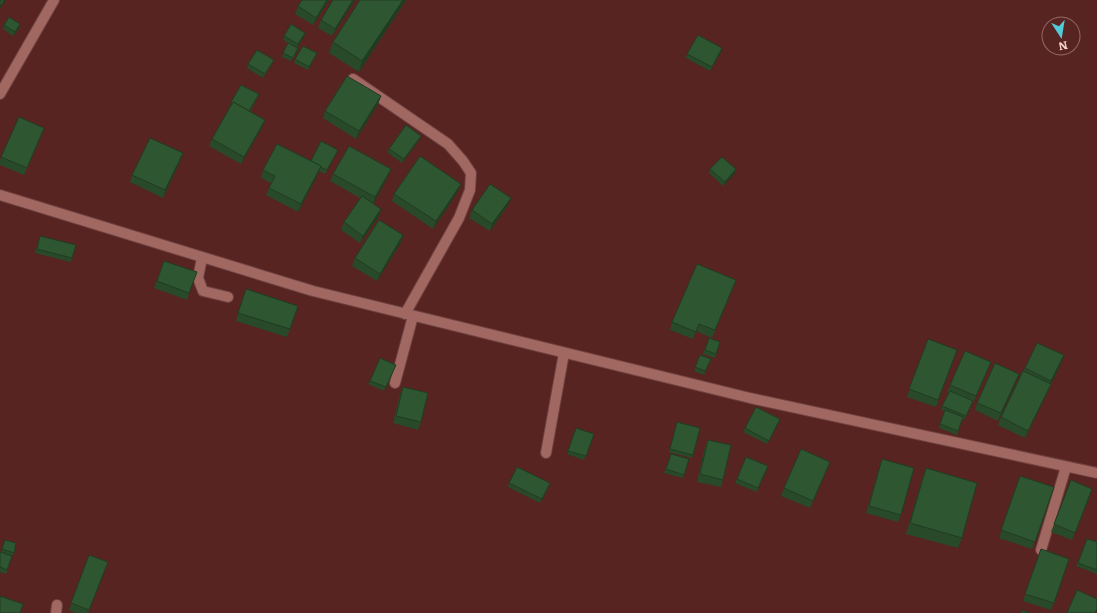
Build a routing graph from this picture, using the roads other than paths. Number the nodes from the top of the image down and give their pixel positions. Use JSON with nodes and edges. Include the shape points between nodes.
{"nodes":[{"id":1,"x":54,"y":0,"type":"edge"},
{"id":2,"x":353,"y":78,"type":"edge"},
{"id":3,"x":0,"y":94,"type":"edge"},
{"id":4,"x":0,"y":195,"type":"edge"},
{"id":5,"x":202,"y":258,"type":"junction"},
{"id":6,"x":228,"y":297,"type":"dead end"},
{"id":7,"x":409,"y":315,"type":"junction"},
{"id":8,"x":564,"y":353,"type":"junction"},
{"id":9,"x":395,"y":383,"type":"dead end"},
{"id":10,"x":546,"y":453,"type":"dead end"},
{"id":11,"x":1066,"y":467,"type":"junction"},
{"id":12,"x":1097,"y":473,"type":"edge"},
{"id":13,"x":1041,"y":550,"type":"edge"}],
"edges":[{"from":1,"to":3,"type":"street"},
{"from":2,"to":7,"type":"street","via":[[448,144],[471,173],[470,190],[459,218]]},
{"from":4,"to":5,"type":"street"},
{"from":5,"to":6,"type":"street","via":[[198,278],[203,291]]},
{"from":5,"to":7,"type":"street","via":[[313,291]]},
{"from":7,"to":8,"type":"street"},
{"from":7,"to":9,"type":"street"},
{"from":8,"to":10,"type":"street"},
{"from":8,"to":11,"type":"street","via":[[750,398]]},
{"from":11,"to":12,"type":"street"},
{"from":11,"to":13,"type":"street"}]}
